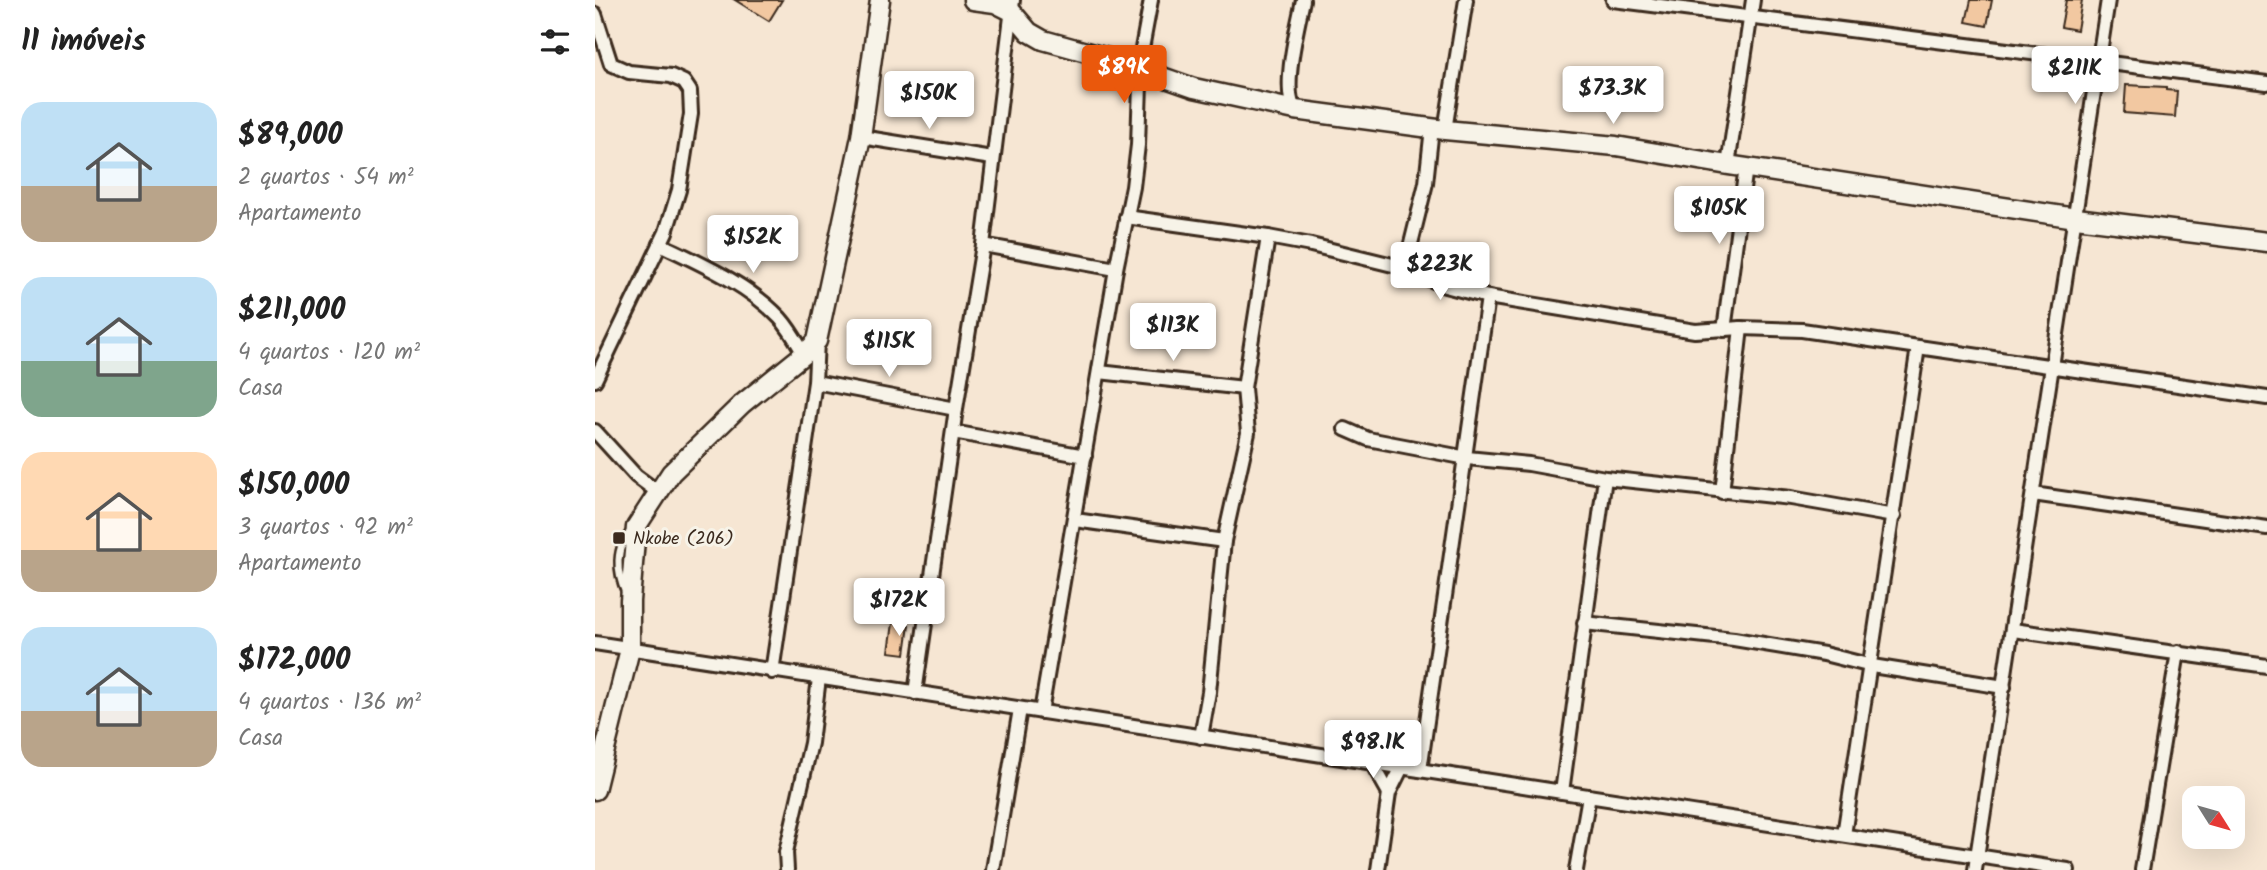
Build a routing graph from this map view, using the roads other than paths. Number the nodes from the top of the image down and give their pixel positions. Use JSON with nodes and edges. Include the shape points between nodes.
{"nodes":[{"id":1,"x":880,"y":0,"type":"edge"},
{"id":2,"x":973,"y":0,"type":"edge"},
{"id":3,"x":1151,"y":0,"type":"edge"},
{"id":4,"x":1303,"y":0,"type":"edge"},
{"id":5,"x":1466,"y":0,"type":"edge"},
{"id":6,"x":1613,"y":0,"type":"edge"},
{"id":7,"x":1752,"y":0,"type":"edge"},
{"id":8,"x":2108,"y":0,"type":"edge"},
{"id":9,"x":1012,"y":6,"type":"edge"},
{"id":10,"x":595,"y":14,"type":"edge"},
{"id":11,"x":1750,"y":19,"type":"junction"},
{"id":12,"x":600,"y":45,"type":"edge"},
{"id":13,"x":2099,"y":60,"type":"junction"},
{"id":14,"x":1142,"y":71,"type":"junction"},
{"id":15,"x":2267,"y":83,"type":"edge"},
{"id":16,"x":1295,"y":110,"type":"junction"},
{"id":17,"x":1438,"y":129,"type":"junction"},
{"id":18,"x":861,"y":137,"type":"junction"},
{"id":19,"x":992,"y":158,"type":"junction"},
{"id":20,"x":1728,"y":165,"type":"junction"},
{"id":21,"x":1746,"y":167,"type":"junction"},
{"id":22,"x":1126,"y":217,"type":"junction"},
{"id":23,"x":2076,"y":218,"type":"junction"},
{"id":24,"x":1268,"y":237,"type":"junction"},
{"id":25,"x":2267,"y":242,"type":"edge"},
{"id":26,"x":660,"y":244,"type":"junction"},
{"id":27,"x":983,"y":245,"type":"junction"},
{"id":28,"x":1405,"y":268,"type":"junction"},
{"id":29,"x":1116,"y":269,"type":"junction"},
{"id":30,"x":1488,"y":297,"type":"junction"},
{"id":31,"x":1741,"y":328,"type":"junction"},
{"id":32,"x":1724,"y":330,"type":"junction"},
{"id":33,"x":817,"y":341,"type":"junction"},
{"id":34,"x":1918,"y":347,"type":"junction"},
{"id":35,"x":804,"y":354,"type":"junction"},
{"id":36,"x":2053,"y":367,"type":"junction"},
{"id":37,"x":1099,"y":372,"type":"junction"},
{"id":38,"x":595,"y":380,"type":"edge"},
{"id":39,"x":815,"y":382,"type":"junction"},
{"id":40,"x":1244,"y":388,"type":"junction"},
{"id":41,"x":2267,"y":398,"type":"edge"},
{"id":42,"x":956,"y":409,"type":"junction"},
{"id":43,"x":1345,"y":429,"type":"dead end"},
{"id":44,"x":595,"y":431,"type":"edge"},
{"id":45,"x":953,"y":432,"type":"junction"},
{"id":46,"x":1085,"y":456,"type":"junction"},
{"id":47,"x":1467,"y":458,"type":"junction"},
{"id":48,"x":1605,"y":478,"type":"junction"},
{"id":49,"x":1723,"y":492,"type":"junction"},
{"id":50,"x":659,"y":493,"type":"junction"},
{"id":51,"x":2033,"y":494,"type":"junction"},
{"id":52,"x":1894,"y":516,"type":"junction"},
{"id":53,"x":1075,"y":520,"type":"junction"},
{"id":54,"x":2267,"y":528,"type":"edge"},
{"id":55,"x":1224,"y":541,"type":"junction"},
{"id":56,"x":1584,"y":623,"type":"junction"},
{"id":57,"x":2013,"y":630,"type":"junction"},
{"id":58,"x":595,"y":643,"type":"edge"},
{"id":59,"x":630,"y":649,"type":"junction"},
{"id":60,"x":2178,"y":652,"type":"junction"},
{"id":61,"x":1871,"y":666,"type":"junction"},
{"id":62,"x":2267,"y":666,"type":"edge"},
{"id":63,"x":772,"y":671,"type":"junction"},
{"id":64,"x":819,"y":678,"type":"junction"},
{"id":65,"x":2004,"y":687,"type":"junction"},
{"id":66,"x":915,"y":693,"type":"junction"},
{"id":67,"x":1020,"y":709,"type":"junction"},
{"id":68,"x":1041,"y":712,"type":"junction"},
{"id":69,"x":1201,"y":737,"type":"junction"},
{"id":70,"x":1372,"y":763,"type":"junction"},
{"id":71,"x":1402,"y":768,"type":"junction"},
{"id":72,"x":1420,"y":770,"type":"junction"},
{"id":73,"x":595,"y":790,"type":"edge"},
{"id":74,"x":1562,"y":792,"type":"junction"},
{"id":75,"x":1389,"y":793,"type":"junction"},
{"id":76,"x":1589,"y":796,"type":"junction"},
{"id":77,"x":1845,"y":835,"type":"junction"},
{"id":78,"x":1977,"y":855,"type":"junction"},
{"id":79,"x":787,"y":870,"type":"edge"},
{"id":80,"x":993,"y":870,"type":"edge"},
{"id":81,"x":1378,"y":870,"type":"edge"},
{"id":82,"x":1576,"y":870,"type":"edge"},
{"id":83,"x":1975,"y":870,"type":"edge"},
{"id":84,"x":2068,"y":870,"type":"edge"},
{"id":85,"x":2142,"y":870,"type":"edge"}],
"edges":[{"from":1,"to":18,"type":"street"},
{"from":2,"to":9,"type":"street"},
{"from":3,"to":14,"type":"street"},
{"from":4,"to":16,"type":"street","via":[[1289,93]]},
{"from":5,"to":17,"type":"street"},
{"from":6,"to":11,"type":"street"},
{"from":7,"to":11,"type":"street"},
{"from":8,"to":13,"type":"street"},
{"from":9,"to":14,"type":"street","via":[[1029,32],[1043,40]]},
{"from":9,"to":19,"type":"street"},
{"from":10,"to":12,"type":"street"},
{"from":11,"to":13,"type":"street"},
{"from":11,"to":20,"type":"street"},
{"from":12,"to":26,"type":"street","via":[[618,69],[671,76],[690,91],[691,114],[679,190]]},
{"from":13,"to":15,"type":"street"},
{"from":13,"to":23,"type":"street"},
{"from":14,"to":16,"type":"street","via":[[1231,98]]},
{"from":14,"to":22,"type":"street","via":[[1138,145]]},
{"from":16,"to":17,"type":"street"},
{"from":17,"to":20,"type":"street","via":[[1616,146]]},
{"from":17,"to":28,"type":"street"},
{"from":18,"to":19,"type":"street"},
{"from":18,"to":33,"type":"street"},
{"from":19,"to":27,"type":"street"},
{"from":20,"to":21,"type":"street"},
{"from":21,"to":23,"type":"street"},
{"from":21,"to":32,"type":"street"},
{"from":22,"to":24,"type":"street"},
{"from":22,"to":29,"type":"street"},
{"from":23,"to":25,"type":"street"},
{"from":23,"to":36,"type":"street"},
{"from":24,"to":28,"type":"street"},
{"from":24,"to":40,"type":"street"},
{"from":26,"to":35,"type":"street","via":[[759,298],[781,319]]},
{"from":26,"to":38,"type":"street"},
{"from":27,"to":29,"type":"street"},
{"from":27,"to":42,"type":"street"},
{"from":28,"to":30,"type":"street","via":[[1445,286]]},
{"from":29,"to":37,"type":"street"},
{"from":30,"to":32,"type":"street","via":[[1695,331]]},
{"from":30,"to":47,"type":"street"},
{"from":31,"to":32,"type":"street"},
{"from":31,"to":34,"type":"street","via":[[1803,330]]},
{"from":31,"to":49,"type":"street"},
{"from":33,"to":35,"type":"street"},
{"from":33,"to":39,"type":"street"},
{"from":34,"to":36,"type":"street"},
{"from":34,"to":52,"type":"street"},
{"from":35,"to":50,"type":"street","via":[[711,432],[671,473]]},
{"from":36,"to":41,"type":"street"},
{"from":36,"to":51,"type":"street"},
{"from":37,"to":40,"type":"street"},
{"from":37,"to":46,"type":"street"},
{"from":39,"to":42,"type":"street"},
{"from":39,"to":63,"type":"street"},
{"from":40,"to":55,"type":"street","via":[[1248,433]]},
{"from":42,"to":45,"type":"street"},
{"from":43,"to":47,"type":"street","via":[[1369,439]]},
{"from":44,"to":50,"type":"street","via":[[636,476]]},
{"from":45,"to":46,"type":"street"},
{"from":45,"to":66,"type":"street"},
{"from":46,"to":53,"type":"street"},
{"from":47,"to":48,"type":"street"},
{"from":47,"to":72,"type":"street"},
{"from":48,"to":49,"type":"street"},
{"from":48,"to":56,"type":"street"},
{"from":49,"to":52,"type":"street","via":[[1791,498]]},
{"from":50,"to":59,"type":"street","via":[[636,527]]},
{"from":51,"to":54,"type":"street"},
{"from":51,"to":57,"type":"street"},
{"from":52,"to":61,"type":"street"},
{"from":53,"to":55,"type":"street"},
{"from":53,"to":68,"type":"street"},
{"from":55,"to":69,"type":"street"},
{"from":56,"to":61,"type":"street","via":[[1734,639]]},
{"from":56,"to":74,"type":"street"},
{"from":57,"to":60,"type":"street"},
{"from":57,"to":65,"type":"street"},
{"from":58,"to":59,"type":"street"},
{"from":59,"to":63,"type":"street"},
{"from":59,"to":73,"type":"street"},
{"from":60,"to":62,"type":"street"},
{"from":60,"to":85,"type":"street"},
{"from":61,"to":65,"type":"street"},
{"from":61,"to":77,"type":"street"},
{"from":63,"to":64,"type":"street"},
{"from":64,"to":66,"type":"street"},
{"from":64,"to":79,"type":"street","via":[[811,743],[786,852]]},
{"from":65,"to":78,"type":"street"},
{"from":66,"to":67,"type":"street"},
{"from":67,"to":68,"type":"street"},
{"from":67,"to":80,"type":"street"},
{"from":68,"to":69,"type":"street"},
{"from":69,"to":70,"type":"street"},
{"from":70,"to":71,"type":"street"},
{"from":70,"to":75,"type":"street"},
{"from":71,"to":72,"type":"street"},
{"from":71,"to":75,"type":"street"},
{"from":72,"to":74,"type":"street"},
{"from":74,"to":76,"type":"street"},
{"from":75,"to":81,"type":"street"},
{"from":76,"to":77,"type":"street"},
{"from":76,"to":82,"type":"street"},
{"from":77,"to":78,"type":"street"},
{"from":78,"to":83,"type":"street"},
{"from":78,"to":84,"type":"street"}]}
